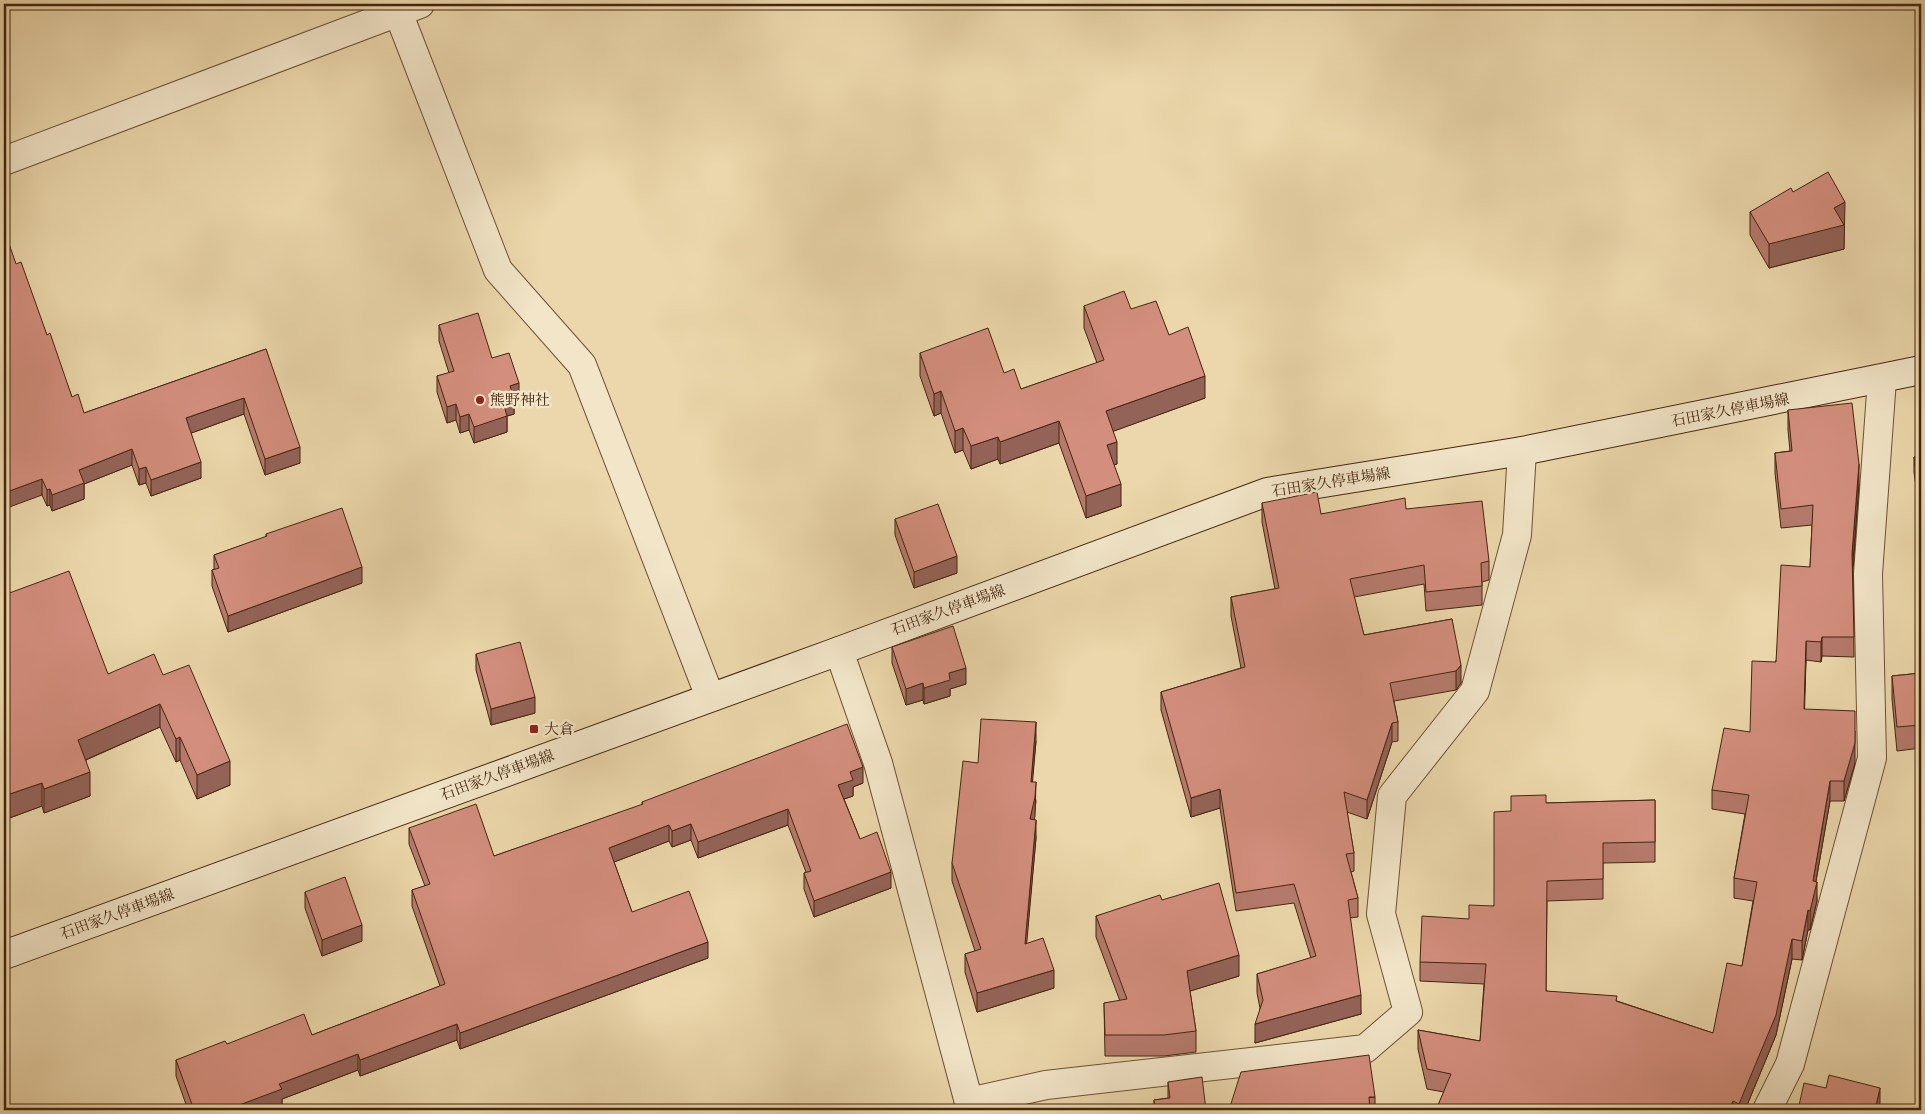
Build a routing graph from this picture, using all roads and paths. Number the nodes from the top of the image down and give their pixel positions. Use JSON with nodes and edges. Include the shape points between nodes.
{"nodes":[{"id":1,"x":409,"y":8,"type":"edge"},
{"id":2,"x":4,"y":161,"type":"edge"},
{"id":3,"x":1921,"y":370,"type":"edge"},
{"id":4,"x":1882,"y":379,"type":"junction"},
{"id":5,"x":1522,"y":451,"type":"junction"},
{"id":6,"x":839,"y":651,"type":"junction"},
{"id":7,"x":710,"y":697,"type":"junction"},
{"id":8,"x":4,"y":955,"type":"edge"},
{"id":9,"x":970,"y":1106,"type":"edge"},
{"id":10,"x":1767,"y":1110,"type":"edge"}],
"edges":[{"from":1,"to":2,"type":"street"},
{"from":1,"to":7,"type":"street","via":[[498,270],[582,365]]},
{"from":3,"to":4,"type":"street","name":"石田家久停車場線"},
{"from":4,"to":5,"type":"street","name":"石田家久停車場線"},
{"from":4,"to":10,"type":"street","via":[[1868,574],[1872,758],[1790,1064]]},
{"from":5,"to":6,"type":"street","name":"石田家久停車場線","via":[[1267,492]]},
{"from":5,"to":9,"type":"street","via":[[1517,535],[1475,691],[1392,796],[1380,914],[1408,1012],[1365,1049],[1046,1085]]},
{"from":6,"to":7,"type":"street","name":"石田家久停車場線"},
{"from":6,"to":9,"type":"street","via":[[878,763]]},
{"from":7,"to":8,"type":"street","name":"石田家久停車場線"}]}
